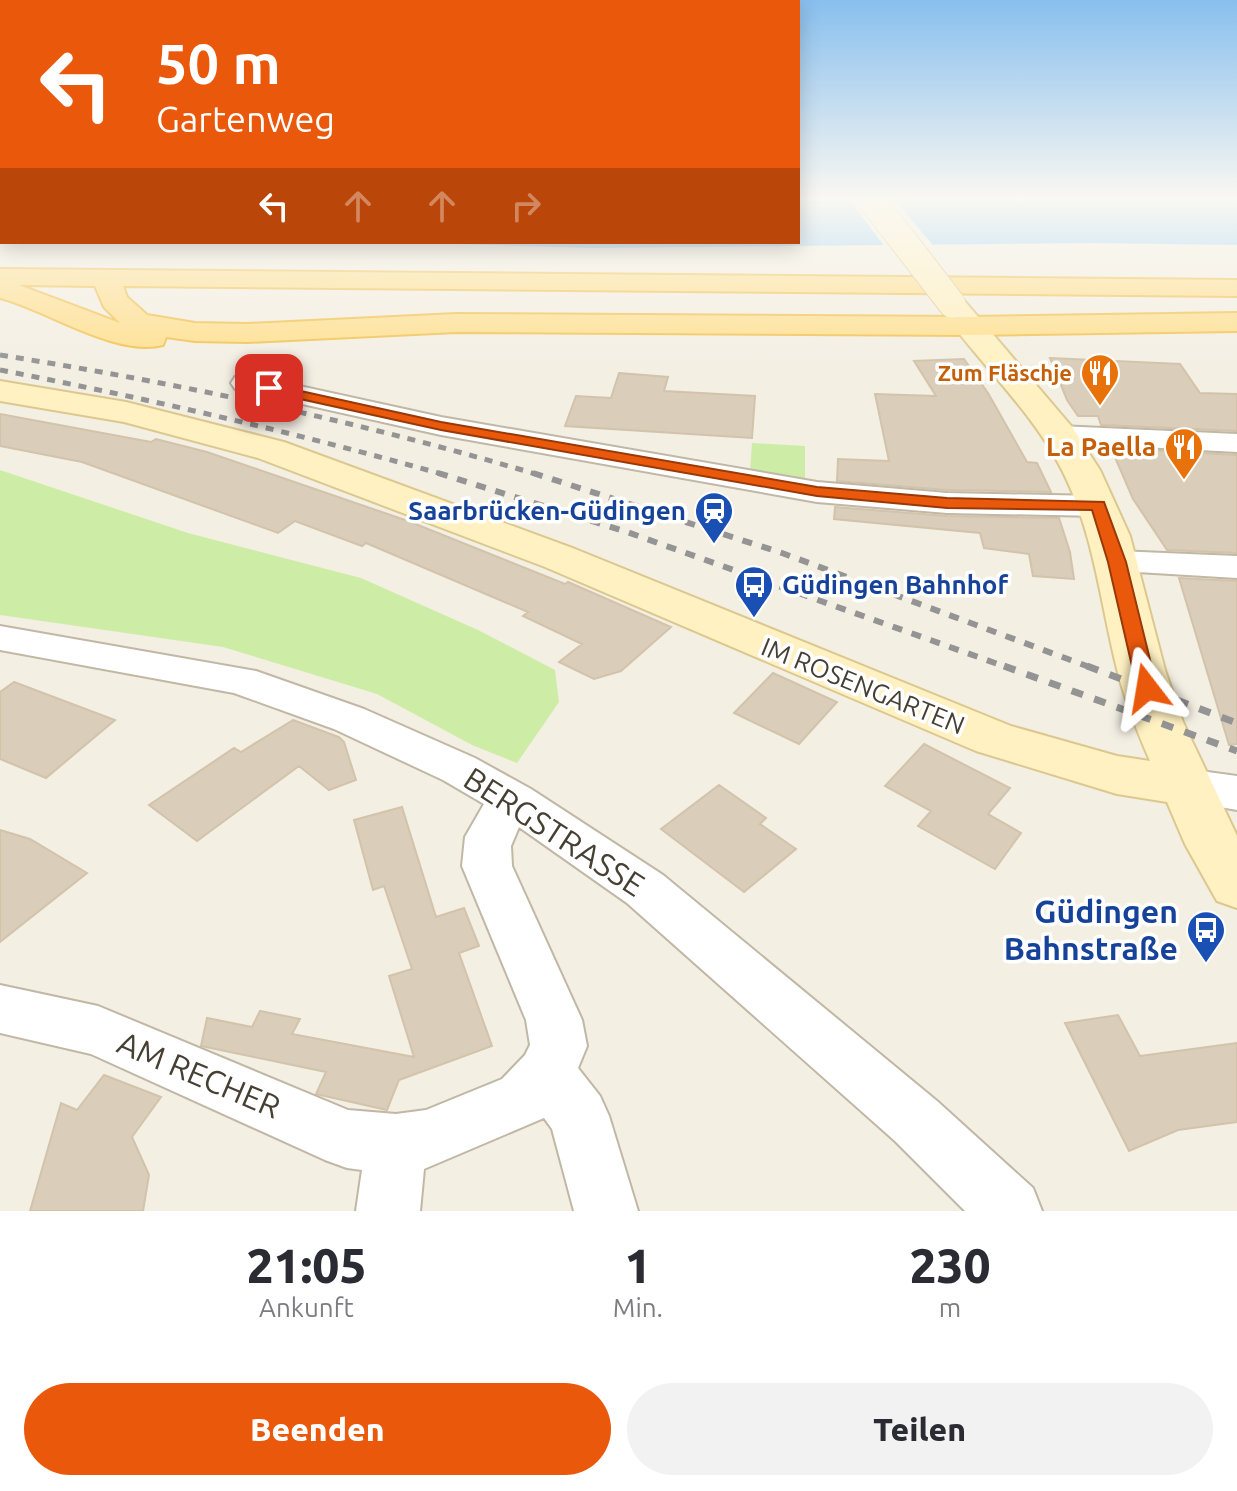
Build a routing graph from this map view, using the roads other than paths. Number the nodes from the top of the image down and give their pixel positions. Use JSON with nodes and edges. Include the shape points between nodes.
{"nodes":[{"id":1,"x":915,"y":256,"type":"edge"},
{"id":2,"x":0,"y":277,"type":"edge"},
{"id":3,"x":106,"y":278,"type":"junction"},
{"id":4,"x":677,"y":284,"type":"junction"},
{"id":5,"x":1237,"y":288,"type":"edge"},
{"id":6,"x":0,"y":289,"type":"edge"},
{"id":7,"x":1117,"y":289,"type":"junction"},
{"id":8,"x":1237,"y":294,"type":"edge"},
{"id":9,"x":961,"y":315,"type":"junction"},
{"id":10,"x":1237,"y":322,"type":"edge"},
{"id":11,"x":172,"y":329,"type":"junction"},
{"id":12,"x":247,"y":333,"type":"junction"},
{"id":13,"x":245,"y":383,"type":"dead end"},
{"id":14,"x":0,"y":391,"type":"edge"},
{"id":15,"x":1059,"y":435,"type":"junction"},
{"id":16,"x":1237,"y":443,"type":"edge"},
{"id":17,"x":1098,"y":506,"type":"junction"},
{"id":18,"x":1117,"y":562,"type":"junction"},
{"id":19,"x":1237,"y":567,"type":"edge"},
{"id":20,"x":0,"y":638,"type":"edge"},
{"id":21,"x":1211,"y":790,"type":"edge"},
{"id":22,"x":515,"y":801,"type":"junction"},
{"id":23,"x":1237,"y":885,"type":"edge"},
{"id":24,"x":0,"y":1009,"type":"edge"},
{"id":25,"x":546,"y":1074,"type":"junction"},
{"id":26,"x":396,"y":1144,"type":"junction"},
{"id":27,"x":388,"y":1211,"type":"edge"},
{"id":28,"x":606,"y":1211,"type":"edge"},
{"id":29,"x":1010,"y":1211,"type":"edge"}],
"edges":[{"from":1,"to":9,"type":"main road","bridge":true},
{"from":2,"to":3,"type":"main road"},
{"from":3,"to":4,"type":"main road"},
{"from":3,"to":11,"type":"main road","via":[[114,301],[129,317]]},
{"from":4,"to":7,"type":"main road"},
{"from":4,"to":11,"type":"main road","via":[[623,291],[221,288],[161,305],[156,318]]},
{"from":5,"to":7,"type":"main road"},
{"from":6,"to":12,"type":"main road","via":[[126,335],[193,340]]},
{"from":7,"to":8,"type":"main road"},
{"from":9,"to":10,"type":"main road"},
{"from":9,"to":12,"type":"main road","via":[[456,323]]},
{"from":9,"to":15,"type":"main road"},
{"from":11,"to":12,"type":"main road"},
{"from":13,"to":17,"type":"street","via":[[441,426],[817,492],[947,503]]},
{"from":14,"to":21,"type":"main road","name":"IM ROSENGARTEN","via":[[126,412],[271,450],[560,558],[994,739],[1117,775]]},
{"from":15,"to":16,"type":"street"},
{"from":15,"to":17,"type":"main road"},
{"from":17,"to":18,"type":"main road"},
{"from":18,"to":19,"type":"street"},
{"from":18,"to":21,"type":"main road","via":[[1147,688]]},
{"from":20,"to":22,"type":"street","name":"BERGSTRASSE","via":[[241,681],[349,719]]},
{"from":21,"to":23,"type":"main road"},
{"from":22,"to":25,"type":"street","name":"AM RECHER","via":[[490,832],[487,866],[554,1020],[559,1046]]},
{"from":22,"to":29,"type":"street","name":"BERGSTRASSE","via":[[645,889],[724,954],[916,1121]]},
{"from":24,"to":26,"type":"street","name":"AM RECHER","via":[[98,1031],[347,1139]]},
{"from":25,"to":26,"type":"street","name":"AM RECHER","via":[[523,1099],[498,1111],[426,1139]]},
{"from":25,"to":28,"type":"street","via":[[579,1116]]},
{"from":26,"to":27,"type":"street"}]}
